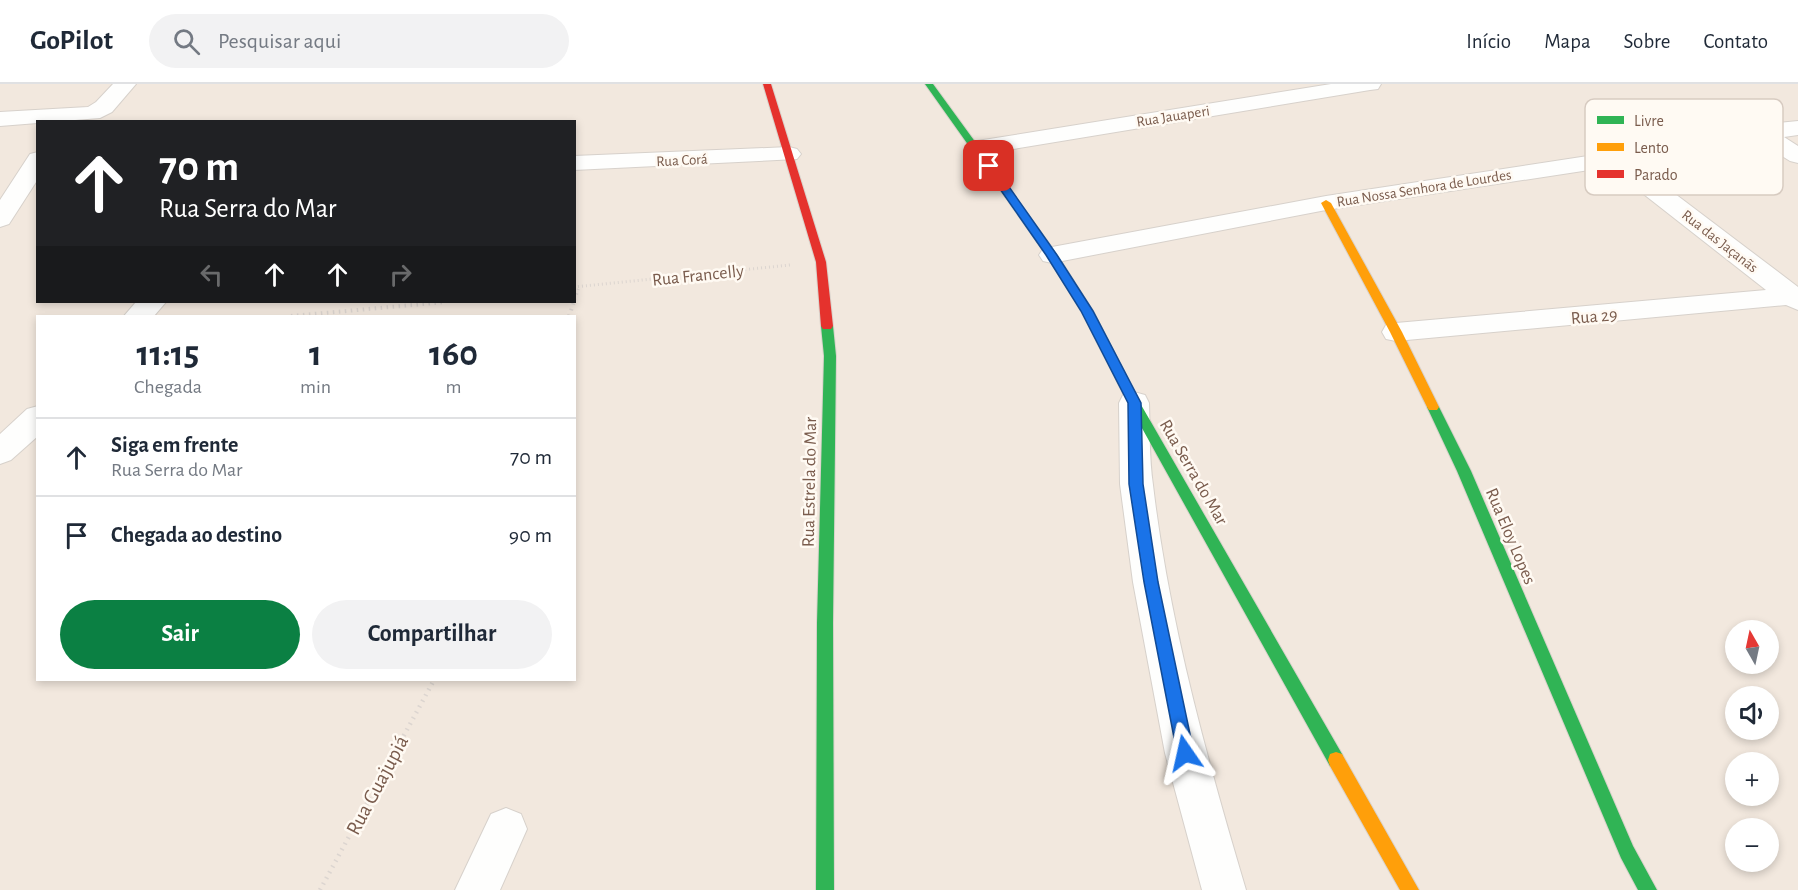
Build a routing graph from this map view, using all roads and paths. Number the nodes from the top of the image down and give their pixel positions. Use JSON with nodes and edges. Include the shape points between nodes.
{"nodes":[{"id":1,"x":125,"y":84,"type":"edge"},
{"id":2,"x":767,"y":84,"type":"edge"},
{"id":3,"x":929,"y":84,"type":"edge"},
{"id":4,"x":1370,"y":84,"type":"edge"},
{"id":5,"x":64,"y":118,"type":"edge"},
{"id":6,"x":0,"y":119,"type":"edge"},
{"id":7,"x":1798,"y":128,"type":"edge"},
{"id":8,"x":1783,"y":130,"type":"edge"},
{"id":9,"x":1783,"y":147,"type":"edge"},
{"id":10,"x":976,"y":148,"type":"junction"},
{"id":11,"x":789,"y":154,"type":"junction"},
{"id":12,"x":1798,"y":156,"type":"edge"},
{"id":13,"x":36,"y":162,"type":"edge"},
{"id":14,"x":576,"y":163,"type":"edge"},
{"id":15,"x":1585,"y":163,"type":"edge"},
{"id":16,"x":1661,"y":195,"type":"edge"},
{"id":17,"x":1326,"y":203,"type":"junction"},
{"id":18,"x":36,"y":206,"type":"edge"},
{"id":19,"x":3,"y":214,"type":"edge"},
{"id":20,"x":1052,"y":255,"type":"junction"},
{"id":21,"x":821,"y":262,"type":"junction"},
{"id":22,"x":577,"y":287,"type":"edge"},
{"id":23,"x":1795,"y":298,"type":"edge"},
{"id":24,"x":151,"y":303,"type":"edge"},
{"id":25,"x":435,"y":303,"type":"edge"},
{"id":26,"x":139,"y":315,"type":"edge"},
{"id":27,"x":302,"y":315,"type":"edge"},
{"id":28,"x":1396,"y":332,"type":"junction"},
{"id":29,"x":1134,"y":403,"type":"junction"},
{"id":30,"x":36,"y":419,"type":"edge"},
{"id":31,"x":0,"y":452,"type":"edge"},
{"id":32,"x":433,"y":681,"type":"edge"},
{"id":33,"x":506,"y":829,"type":"dead end"},
{"id":34,"x":320,"y":890,"type":"edge"},
{"id":35,"x":477,"y":890,"type":"edge"},
{"id":36,"x":825,"y":890,"type":"edge"},
{"id":37,"x":1224,"y":890,"type":"edge"},
{"id":38,"x":1410,"y":890,"type":"edge"},
{"id":39,"x":1648,"y":890,"type":"edge"}],
"edges":[{"from":1,"to":5,"type":"street","via":[[99,110]]},
{"from":2,"to":11,"type":"street","name":"Rua Estrela do Mar"},
{"from":3,"to":10,"type":"street","name":"Rua Serra do Mar"},
{"from":4,"to":10,"type":"street","name":"Rua Jauaperi"},
{"from":5,"to":6,"type":"street"},
{"from":7,"to":8,"type":"street","name":"Rua Nossa Senhora de Lourdes"},
{"from":9,"to":12,"type":"street"},
{"from":10,"to":20,"type":"street","name":"Rua Serra do Mar"},
{"from":11,"to":14,"type":"street","name":"Rua Corá"},
{"from":11,"to":21,"type":"street","name":"Rua Estrela do Mar"},
{"from":13,"to":19,"type":"street"},
{"from":15,"to":17,"type":"street","name":"Rua Nossa Senhora de Lourdes"},
{"from":16,"to":23,"type":"street","name":"Rua das Jaçanãs"},
{"from":17,"to":20,"type":"street","name":"Rua Nossa Senhora de Lourdes"},
{"from":17,"to":28,"type":"street","name":"Rua Eloy Lopes"},
{"from":18,"to":19,"type":"street"},
{"from":20,"to":29,"type":"street","name":"Rua Serra do Mar","via":[[1087,311]]},
{"from":21,"to":22,"type":"path","name":"Rua Francelly"},
{"from":21,"to":36,"type":"street","name":"Rua Estrela do Mar","via":[[830,356]]},
{"from":23,"to":28,"type":"street","name":"Rua 29"},
{"from":24,"to":26,"type":"street"},
{"from":25,"to":27,"type":"path"},
{"from":28,"to":39,"type":"street","name":"Rua Eloy Lopes","via":[[1464,471],[1626,852]]},
{"from":29,"to":37,"type":"street","via":[[1136,484],[1151,582],[1185,753]]},
{"from":29,"to":38,"type":"street","name":"Rua Serra do Mar"},
{"from":30,"to":31,"type":"street"},
{"from":32,"to":34,"type":"path","name":"Rua Guajupiá"},
{"from":33,"to":35,"type":"street"}]}
